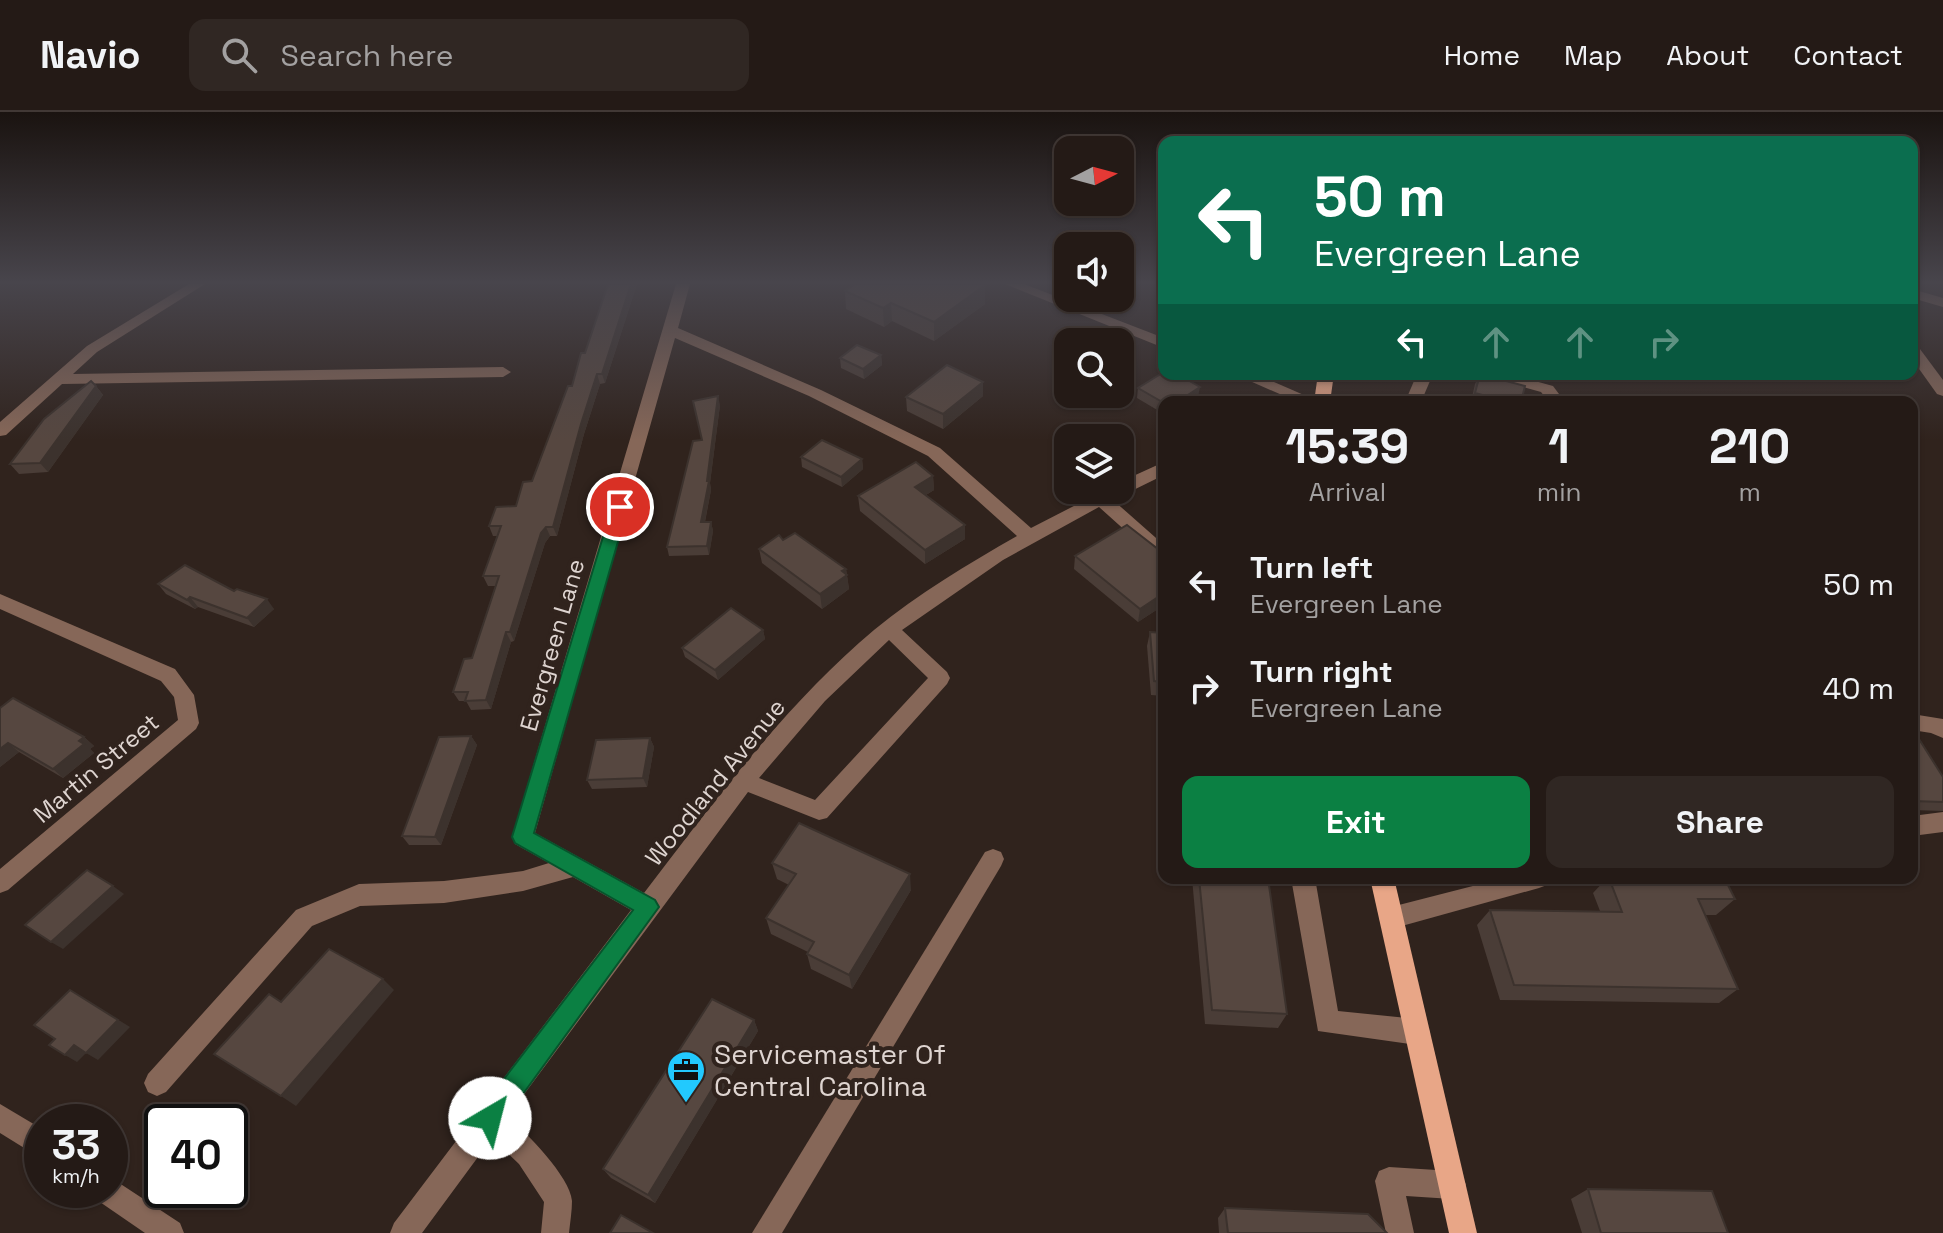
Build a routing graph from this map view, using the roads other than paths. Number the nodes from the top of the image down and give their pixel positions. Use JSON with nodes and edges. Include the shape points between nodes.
{"nodes":[{"id":1,"x":113,"y":336,"type":"edge"},
{"id":2,"x":669,"y":336,"type":"edge"},
{"id":3,"x":683,"y":336,"type":"edge"},
{"id":4,"x":1918,"y":356,"type":"edge"},
{"id":5,"x":503,"y":372,"type":"dead end"},
{"id":6,"x":59,"y":379,"type":"junction"},
{"id":7,"x":1257,"y":380,"type":"edge"},
{"id":8,"x":1513,"y":380,"type":"edge"},
{"id":9,"x":1943,"y":391,"type":"edge"},
{"id":10,"x":1297,"y":396,"type":"edge"},
{"id":11,"x":1552,"y":396,"type":"edge"},
{"id":12,"x":0,"y":431,"type":"edge"},
{"id":13,"x":1158,"y":471,"type":"edge"},
{"id":14,"x":1134,"y":483,"type":"edge"},
{"id":15,"x":1091,"y":504,"type":"edge"},
{"id":16,"x":1122,"y":504,"type":"edge"},
{"id":17,"x":1028,"y":535,"type":"junction"},
{"id":18,"x":1158,"y":548,"type":"edge"},
{"id":19,"x":0,"y":601,"type":"edge"},
{"id":20,"x":890,"y":630,"type":"junction"},
{"id":21,"x":1918,"y":723,"type":"edge"},
{"id":22,"x":1943,"y":730,"type":"edge"},
{"id":23,"x":746,"y":782,"type":"junction"},
{"id":24,"x":1943,"y":822,"type":"edge"},
{"id":25,"x":1918,"y":825,"type":"edge"},
{"id":26,"x":993,"y":859,"type":"dead end"},
{"id":27,"x":574,"y":866,"type":"junction"},
{"id":28,"x":0,"y":883,"type":"edge"},
{"id":29,"x":1304,"y":884,"type":"edge"},
{"id":30,"x":1383,"y":884,"type":"edge"},
{"id":31,"x":1519,"y":884,"type":"edge"},
{"id":32,"x":648,"y":907,"type":"junction"},
{"id":33,"x":1391,"y":918,"type":"junction"},
{"id":34,"x":1417,"y":1032,"type":"junction"},
{"id":35,"x":157,"y":1083,"type":"dead end"},
{"id":36,"x":0,"y":1117,"type":"edge"},
{"id":37,"x":490,"y":1118,"type":"junction"},
{"id":38,"x":24,"y":1133,"type":"edge"},
{"id":39,"x":1452,"y":1185,"type":"junction"},
{"id":40,"x":128,"y":1204,"type":"edge"},
{"id":41,"x":170,"y":1233,"type":"edge"},
{"id":42,"x":404,"y":1233,"type":"edge"},
{"id":43,"x":555,"y":1233,"type":"edge"},
{"id":44,"x":766,"y":1233,"type":"edge"},
{"id":45,"x":1400,"y":1233,"type":"edge"},
{"id":46,"x":1463,"y":1233,"type":"edge"}],
"edges":[{"from":1,"to":6,"type":"street"},
{"from":2,"to":27,"type":"street","name":"Evergreen Lane","via":[[523,837]]},
{"from":3,"to":17,"type":"street","via":[[934,452]]},
{"from":4,"to":9,"type":"street"},
{"from":5,"to":6,"type":"street"},
{"from":6,"to":12,"type":"street"},
{"from":7,"to":10,"type":"street"},
{"from":8,"to":11,"type":"street","via":[[1547,389]]},
{"from":13,"to":14,"type":"street","name":"Woodland Avenue"},
{"from":15,"to":17,"type":"street","name":"Woodland Avenue"},
{"from":16,"to":18,"type":"street"},
{"from":17,"to":20,"type":"street","name":"Woodland Avenue"},
{"from":19,"to":28,"type":"street","name":"Martin Street","via":[[168,675],[184,695],[189,723]]},
{"from":20,"to":23,"type":"street","name":"Woodland Avenue","via":[[834,682]]},
{"from":20,"to":23,"type":"street","via":[[940,678],[819,811]]},
{"from":21,"to":22,"type":"street"},
{"from":23,"to":32,"type":"street","name":"Woodland Avenue"},
{"from":24,"to":25,"type":"street"},
{"from":26,"to":44,"type":"street"},
{"from":27,"to":32,"type":"street","name":"Evergreen Lane"},
{"from":27,"to":35,"type":"street","via":[[523,881],[444,892],[359,895],[304,918]]},
{"from":29,"to":34,"type":"street","via":[[1327,1022]]},
{"from":30,"to":33,"type":"main road"},
{"from":31,"to":33,"type":"street"},
{"from":32,"to":37,"type":"street","name":"Woodland Avenue"},
{"from":33,"to":34,"type":"main road"},
{"from":34,"to":39,"type":"main road"},
{"from":36,"to":38,"type":"street"},
{"from":37,"to":42,"type":"street","name":"Woodland Avenue"},
{"from":37,"to":43,"type":"street","via":[[529,1154],[558,1199]]},
{"from":39,"to":45,"type":"street","via":[[1389,1181]]},
{"from":39,"to":46,"type":"main road"},
{"from":40,"to":41,"type":"street"}]}
